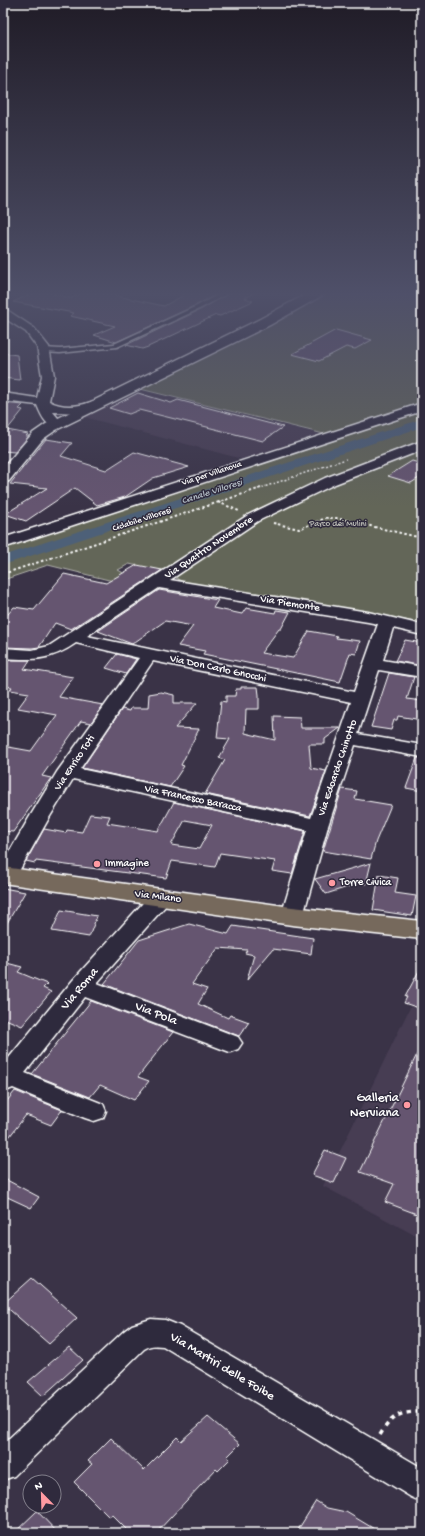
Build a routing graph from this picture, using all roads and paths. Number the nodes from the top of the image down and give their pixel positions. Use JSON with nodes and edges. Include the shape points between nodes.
{"nodes":[{"id":1,"x":46,"y":364,"type":"edge"},
{"id":2,"x":180,"y":364,"type":"edge"},
{"id":3,"x":3,"y":397,"type":"edge"},
{"id":4,"x":42,"y":402,"type":"junction"},
{"id":5,"x":97,"y":404,"type":"junction"},
{"id":6,"x":422,"y":407,"type":"edge"},
{"id":7,"x":51,"y":427,"type":"junction"},
{"id":8,"x":422,"y":445,"type":"edge"},
{"id":9,"x":406,"y":451,"type":"junction"},
{"id":10,"x":422,"y":454,"type":"edge"},
{"id":11,"x":346,"y":459,"type":"dead end"},
{"id":12,"x":3,"y":478,"type":"edge"},
{"id":13,"x":218,"y":502,"type":"junction"},
{"id":14,"x":253,"y":518,"type":"junction"},
{"id":15,"x":422,"y":538,"type":"edge"},
{"id":16,"x":3,"y":543,"type":"edge"},
{"id":17,"x":3,"y":574,"type":"edge"},
{"id":18,"x":156,"y":583,"type":"junction"},
{"id":19,"x":387,"y":622,"type":"junction"},
{"id":20,"x":422,"y":630,"type":"edge"},
{"id":21,"x":75,"y":638,"type":"junction"},
{"id":22,"x":3,"y":653,"type":"edge"},
{"id":23,"x":149,"y":655,"type":"junction"},
{"id":24,"x":373,"y":664,"type":"junction"},
{"id":25,"x":422,"y":672,"type":"edge"},
{"id":26,"x":361,"y":699,"type":"junction"},
{"id":27,"x":348,"y":738,"type":"junction"},
{"id":28,"x":422,"y":751,"type":"edge"},
{"id":29,"x":67,"y":772,"type":"junction"},
{"id":30,"x":318,"y":826,"type":"junction"},
{"id":31,"x":5,"y":875,"type":"edge"},
{"id":32,"x":160,"y":898,"type":"junction"},
{"id":33,"x":303,"y":917,"type":"junction"},
{"id":34,"x":422,"y":930,"type":"edge"},
{"id":35,"x":422,"y":941,"type":"edge"},
{"id":36,"x":81,"y":986,"type":"junction"},
{"id":37,"x":230,"y":1043,"type":"dead end"},
{"id":38,"x":5,"y":1078,"type":"edge"},
{"id":39,"x":94,"y":1111,"type":"dead end"},
{"id":40,"x":422,"y":1412,"type":"edge"},
{"id":41,"x":370,"y":1455,"type":"junction"},
{"id":42,"x":3,"y":1465,"type":"edge"},
{"id":43,"x":422,"y":1486,"type":"edge"}],
"edges":[{"from":1,"to":4,"type":"street","via":[[48,376]]},
{"from":2,"to":5,"type":"street"},
{"from":3,"to":4,"type":"street"},
{"from":4,"to":5,"type":"street","via":[[53,408],[71,410]]},
{"from":4,"to":7,"type":"street","via":[[38,406],[37,416],[41,426]]},
{"from":5,"to":7,"type":"street"},
{"from":6,"to":16,"type":"street","name":"Via per Villanova"},
{"from":7,"to":12,"type":"street","via":[[35,440]]},
{"from":8,"to":9,"type":"street","name":"Via Quattro Novembre"},
{"from":9,"to":10,"type":"street"},
{"from":9,"to":14,"type":"street","name":"Via Quattro Novembre","via":[[330,481]]},
{"from":11,"to":13,"type":"path","name":"Ciclabile Villoresi"},
{"from":13,"to":14,"type":"path"},
{"from":13,"to":17,"type":"path","name":"Ciclabile Villoresi"},
{"from":14,"to":15,"type":"path","via":[[299,529],[326,518],[336,518]]},
{"from":14,"to":18,"type":"street","name":"Via Quattro Novembre"},
{"from":18,"to":19,"type":"street","name":"Via Piemonte"},
{"from":18,"to":21,"type":"street","name":"Via Quattro Novembre"},
{"from":19,"to":20,"type":"street","name":"Via Piemonte"},
{"from":19,"to":24,"type":"street","name":"Via Edoardo Chinotto"},
{"from":21,"to":22,"type":"street","name":"Via Quattro Novembre","via":[[43,654]]},
{"from":21,"to":23,"type":"street","name":"Via Don Carlo Gnocchi"},
{"from":23,"to":26,"type":"street","name":"Via Don Carlo Gnocchi"},
{"from":23,"to":29,"type":"street","name":"Via Enrico Toti"},
{"from":24,"to":25,"type":"street"},
{"from":24,"to":26,"type":"street","name":"Via Edoardo Chinotto"},
{"from":26,"to":27,"type":"street","name":"Via Edoardo Chinotto"},
{"from":27,"to":28,"type":"street"},
{"from":27,"to":30,"type":"street","name":"Via Edoardo Chinotto"},
{"from":29,"to":30,"type":"street","name":"Via Francesco Baracca"},
{"from":29,"to":31,"type":"street","name":"Via Enrico Toti"},
{"from":30,"to":33,"type":"street","name":"Via Edoardo Chinotto"},
{"from":31,"to":32,"type":"main road","name":"Via Milano"},
{"from":32,"to":33,"type":"main road","name":"Via Milano"},
{"from":32,"to":36,"type":"street","name":"Via Roma"},
{"from":33,"to":34,"type":"main road","name":"Via Milano"},
{"from":33,"to":35,"type":"main road","name":"Via Milano"},
{"from":36,"to":37,"type":"street","name":"Via Pola"},
{"from":36,"to":38,"type":"street","name":"Via Roma"},
{"from":38,"to":39,"type":"street"},
{"from":40,"to":41,"type":"path","via":[[400,1412],[392,1417]]},
{"from":41,"to":42,"type":"street","name":"Via Martiri delle Foibe","via":[[170,1335],[151,1331],[134,1340]]},
{"from":41,"to":43,"type":"street","name":"Via Martiri delle Foibe"}]}
